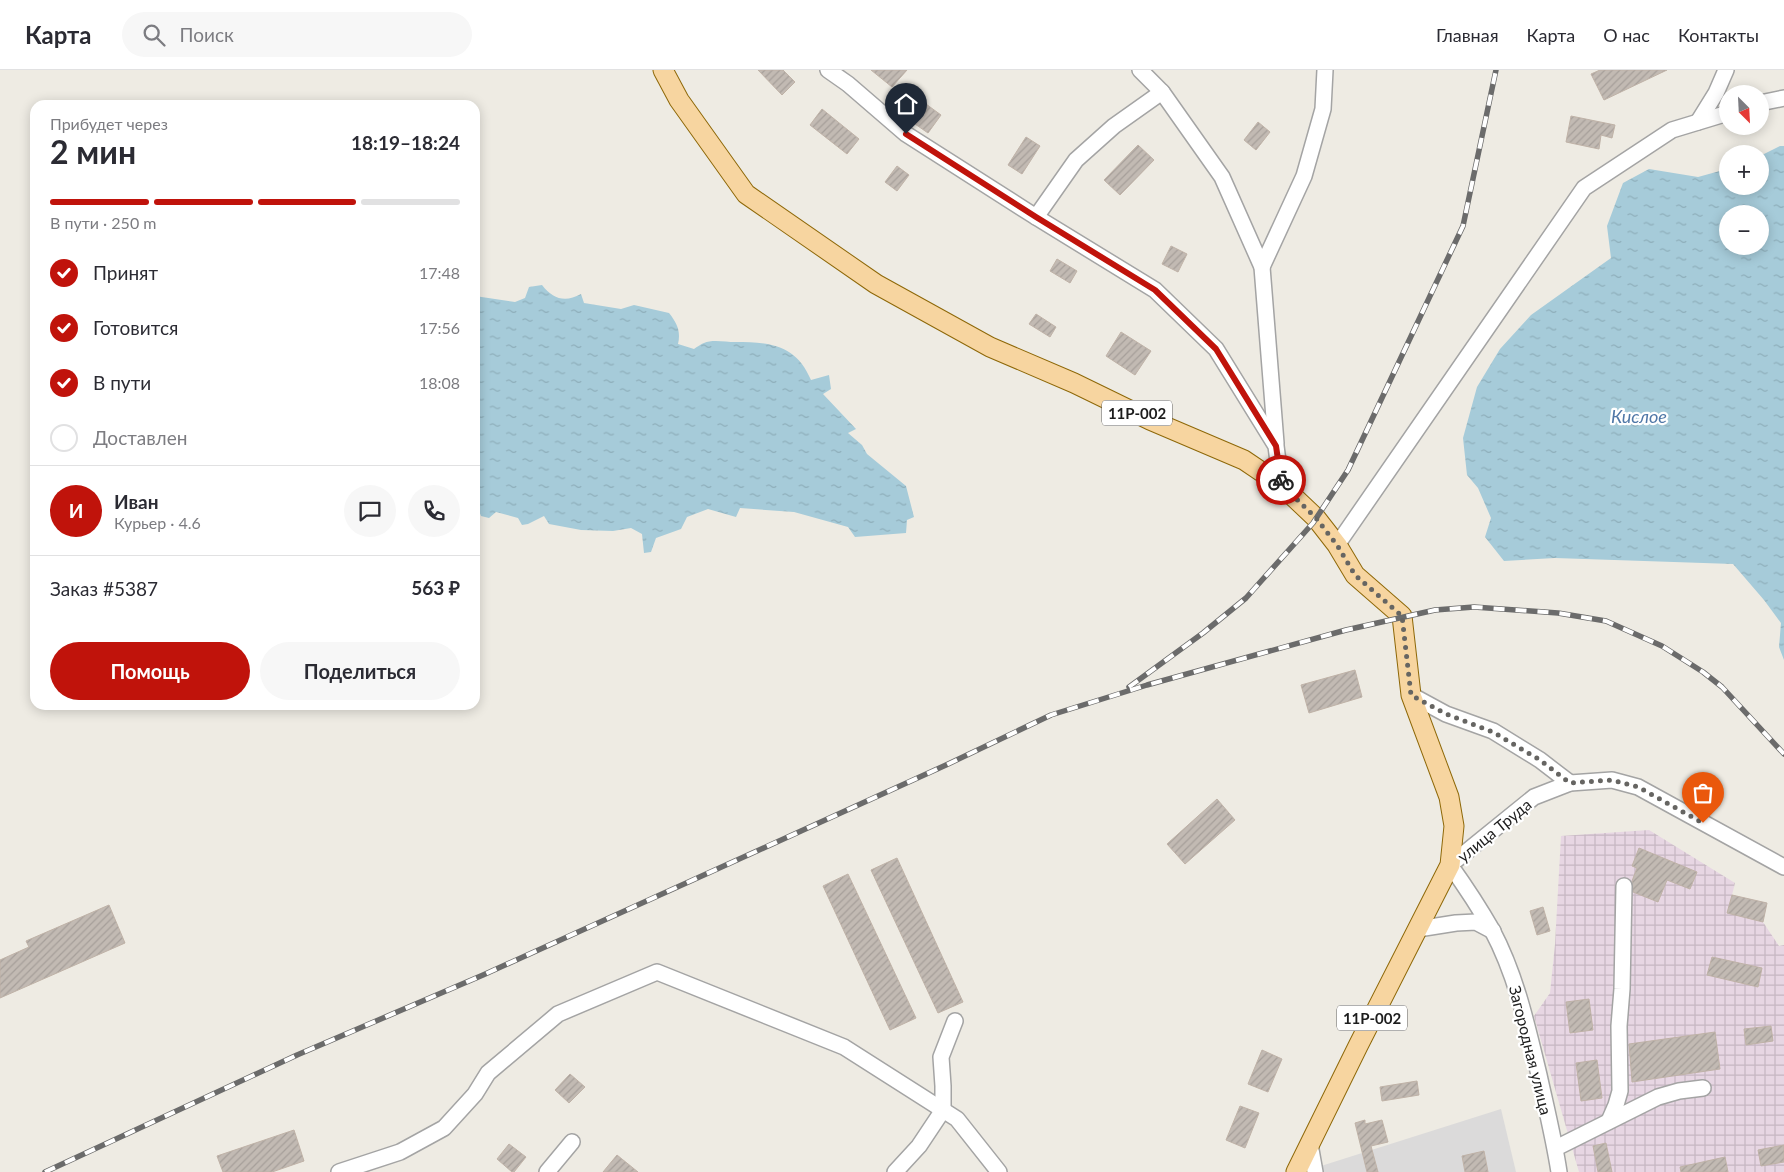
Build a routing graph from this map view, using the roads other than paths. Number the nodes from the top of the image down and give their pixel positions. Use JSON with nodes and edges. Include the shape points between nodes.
{"nodes":[{"id":1,"x":663,"y":70,"type":"edge"},
{"id":2,"x":828,"y":70,"type":"edge"},
{"id":3,"x":1140,"y":70,"type":"edge"},
{"id":4,"x":1325,"y":70,"type":"edge"},
{"id":5,"x":1726,"y":70,"type":"edge"},
{"id":6,"x":1162,"y":92,"type":"junction"},
{"id":7,"x":1784,"y":98,"type":"edge"},
{"id":8,"x":1769,"y":101,"type":"edge"},
{"id":9,"x":1719,"y":116,"type":"edge"},
{"id":10,"x":1698,"y":122,"type":"junction"},
{"id":11,"x":1036,"y":217,"type":"junction"},
{"id":12,"x":1262,"y":267,"type":"junction"},
{"id":13,"x":1276,"y":446,"type":"junction"},
{"id":14,"x":1281,"y":484,"type":"junction"},
{"id":15,"x":1337,"y":545,"type":"junction"},
{"id":16,"x":1411,"y":695,"type":"junction"},
{"id":17,"x":1570,"y":783,"type":"junction"},
{"id":18,"x":1450,"y":865,"type":"junction"},
{"id":19,"x":1784,"y":867,"type":"edge"},
{"id":20,"x":1624,"y":886,"type":"dead end"},
{"id":21,"x":1418,"y":929,"type":"junction"},
{"id":22,"x":1492,"y":931,"type":"junction"},
{"id":23,"x":955,"y":1021,"type":"dead end"},
{"id":24,"x":1703,"y":1088,"type":"dead end"},
{"id":25,"x":943,"y":1110,"type":"junction"},
{"id":26,"x":1609,"y":1121,"type":"junction"},
{"id":27,"x":572,"y":1142,"type":"dead end"},
{"id":28,"x":1310,"y":1144,"type":"junction"},
{"id":29,"x":1556,"y":1148,"type":"junction"},
{"id":30,"x":338,"y":1172,"type":"edge"},
{"id":31,"x":547,"y":1172,"type":"edge"},
{"id":32,"x":895,"y":1172,"type":"edge"},
{"id":33,"x":999,"y":1172,"type":"edge"},
{"id":34,"x":1296,"y":1172,"type":"edge"},
{"id":35,"x":1315,"y":1172,"type":"edge"},
{"id":36,"x":1559,"y":1172,"type":"edge"}],
"edges":[{"from":1,"to":14,"type":"main road","number":"11Р-002","via":[[679,100],[746,194],[876,284],[990,347],[1244,460]]},
{"from":2,"to":11,"type":"street","via":[[906,134]]},
{"from":3,"to":6,"type":"street"},
{"from":4,"to":12,"type":"street","via":[[1323,109],[1304,176]]},
{"from":5,"to":10,"type":"street"},
{"from":6,"to":11,"type":"street","via":[[1114,126],[1076,160]]},
{"from":6,"to":12,"type":"street","via":[[1222,177]]},
{"from":7,"to":8,"type":"street"},
{"from":9,"to":10,"type":"street"},
{"from":10,"to":15,"type":"street","via":[[1672,130],[1584,188]]},
{"from":11,"to":13,"type":"street","via":[[1155,290],[1216,349]]},
{"from":12,"to":13,"type":"street"},
{"from":13,"to":14,"type":"street"},
{"from":14,"to":15,"type":"main road","number":"11Р-002","via":[[1316,518]]},
{"from":15,"to":16,"type":"main road","number":"11Р-002","via":[[1355,575],[1402,616]]},
{"from":16,"to":17,"type":"street","via":[[1446,714],[1493,732],[1540,760]]},
{"from":16,"to":18,"type":"main road","number":"11Р-002","via":[[1449,797],[1454,826]]},
{"from":17,"to":18,"type":"street","name":"улица Труда","via":[[1534,797]]},
{"from":17,"to":19,"type":"street","name":"улица Труда","via":[[1612,780],[1638,787]]},
{"from":18,"to":21,"type":"main road","number":"11Р-002"},
{"from":18,"to":22,"type":"street","name":"Загородная улица"},
{"from":20,"to":26,"type":"street","via":[[1620,1091]]},
{"from":21,"to":22,"type":"street","via":[[1476,922]]},
{"from":21,"to":28,"type":"main road","number":"11Р-002"},
{"from":22,"to":29,"type":"street","name":"Загородная улица","via":[[1514,980]]},
{"from":23,"to":25,"type":"street","via":[[941,1057]]},
{"from":24,"to":26,"type":"street","via":[[1658,1097]]},
{"from":25,"to":30,"type":"street","via":[[844,1047],[657,972],[558,1014],[488,1073],[444,1128],[400,1152]]},
{"from":25,"to":32,"type":"street","via":[[919,1146]]},
{"from":25,"to":33,"type":"street","via":[[957,1119]]},
{"from":26,"to":29,"type":"street"},
{"from":27,"to":31,"type":"street"},
{"from":28,"to":34,"type":"main road","number":"11Р-002"},
{"from":28,"to":35,"type":"street"},
{"from":29,"to":36,"type":"street","name":"Загородная улица"}]}
